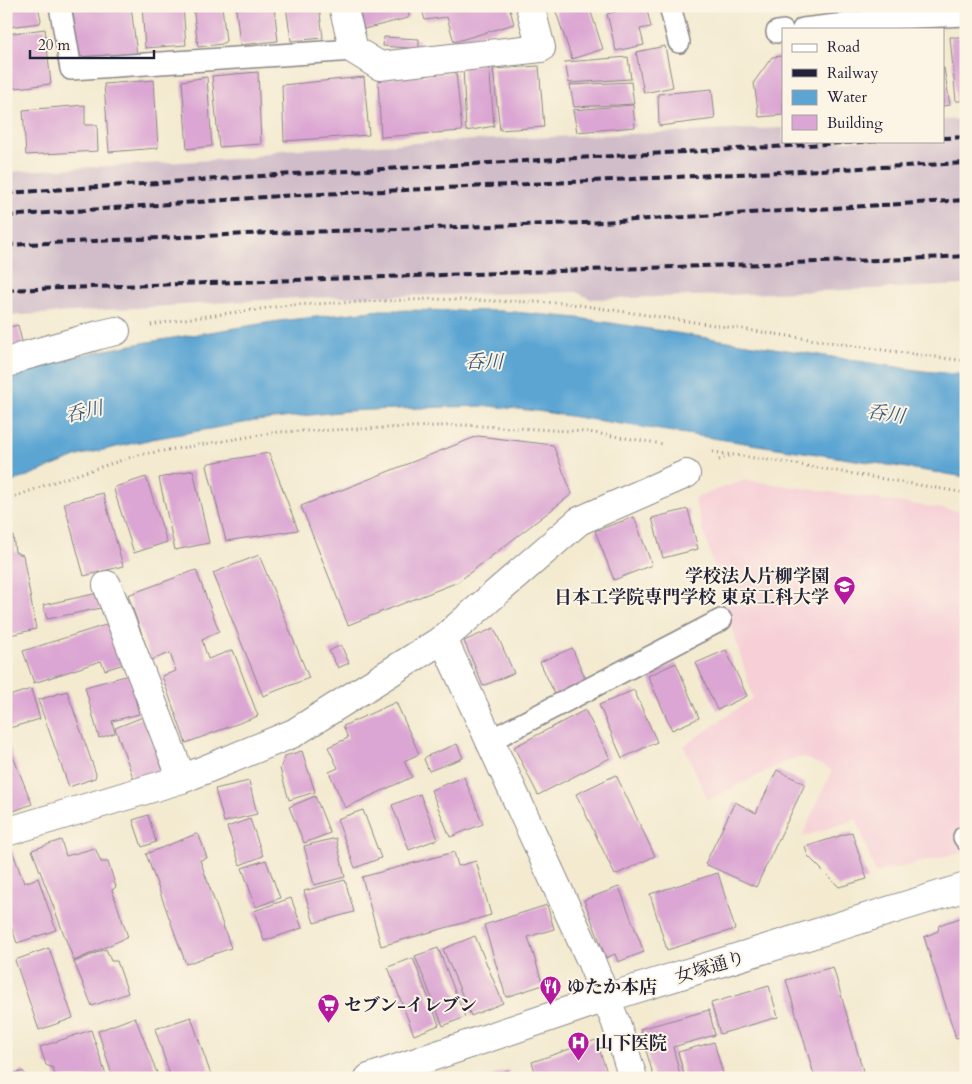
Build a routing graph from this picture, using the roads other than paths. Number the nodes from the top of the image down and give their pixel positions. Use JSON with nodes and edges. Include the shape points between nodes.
{"nodes":[{"id":1,"x":60,"y":6,"type":"edge"},
{"id":2,"x":343,"y":6,"type":"edge"},
{"id":3,"x":530,"y":6,"type":"edge"},
{"id":4,"x":670,"y":6,"type":"edge"},
{"id":5,"x":896,"y":12,"type":"edge"},
{"id":6,"x":966,"y":16,"type":"edge"},
{"id":7,"x":808,"y":28,"type":"edge"},
{"id":8,"x":679,"y":42,"type":"dead end"},
{"id":9,"x":354,"y":50,"type":"junction"},
{"id":10,"x":116,"y":332,"type":"road end"},
{"id":11,"x":6,"y":364,"type":"edge"},
{"id":12,"x":686,"y":474,"type":"dead end"},
{"id":13,"x":107,"y":585,"type":"dead end"},
{"id":14,"x":721,"y":620,"type":"dead end"},
{"id":15,"x":442,"y":639,"type":"junction"},
{"id":16,"x":489,"y":741,"type":"junction"},
{"id":17,"x":182,"y":779,"type":"junction"},
{"id":18,"x":6,"y":832,"type":"edge"},
{"id":19,"x":966,"y":887,"type":"edge"},
{"id":20,"x":606,"y":998,"type":"junction"},
{"id":21,"x":369,"y":1078,"type":"edge"},
{"id":22,"x":633,"y":1078,"type":"edge"}],
"edges":[{"from":1,"to":9,"type":"lane","via":[[71,69]]},
{"from":2,"to":9,"type":"street"},
{"from":3,"to":9,"type":"street","via":[[541,48],[380,66]]},
{"from":4,"to":8,"type":"lane"},
{"from":5,"to":6,"type":"lane"},
{"from":5,"to":7,"type":"lane"},
{"from":10,"to":11,"type":"street","via":[[99,334]]},
{"from":12,"to":15,"type":"street","via":[[579,521],[545,554]]},
{"from":13,"to":17,"type":"street"},
{"from":14,"to":16,"type":"lane"},
{"from":15,"to":16,"type":"street"},
{"from":15,"to":17,"type":"street","via":[[294,733]]},
{"from":16,"to":20,"type":"street"},
{"from":17,"to":18,"type":"street"},
{"from":19,"to":20,"type":"street","name":"女塚通り"},
{"from":20,"to":21,"type":"street","name":"女塚通り"},
{"from":20,"to":22,"type":"street"}]}
